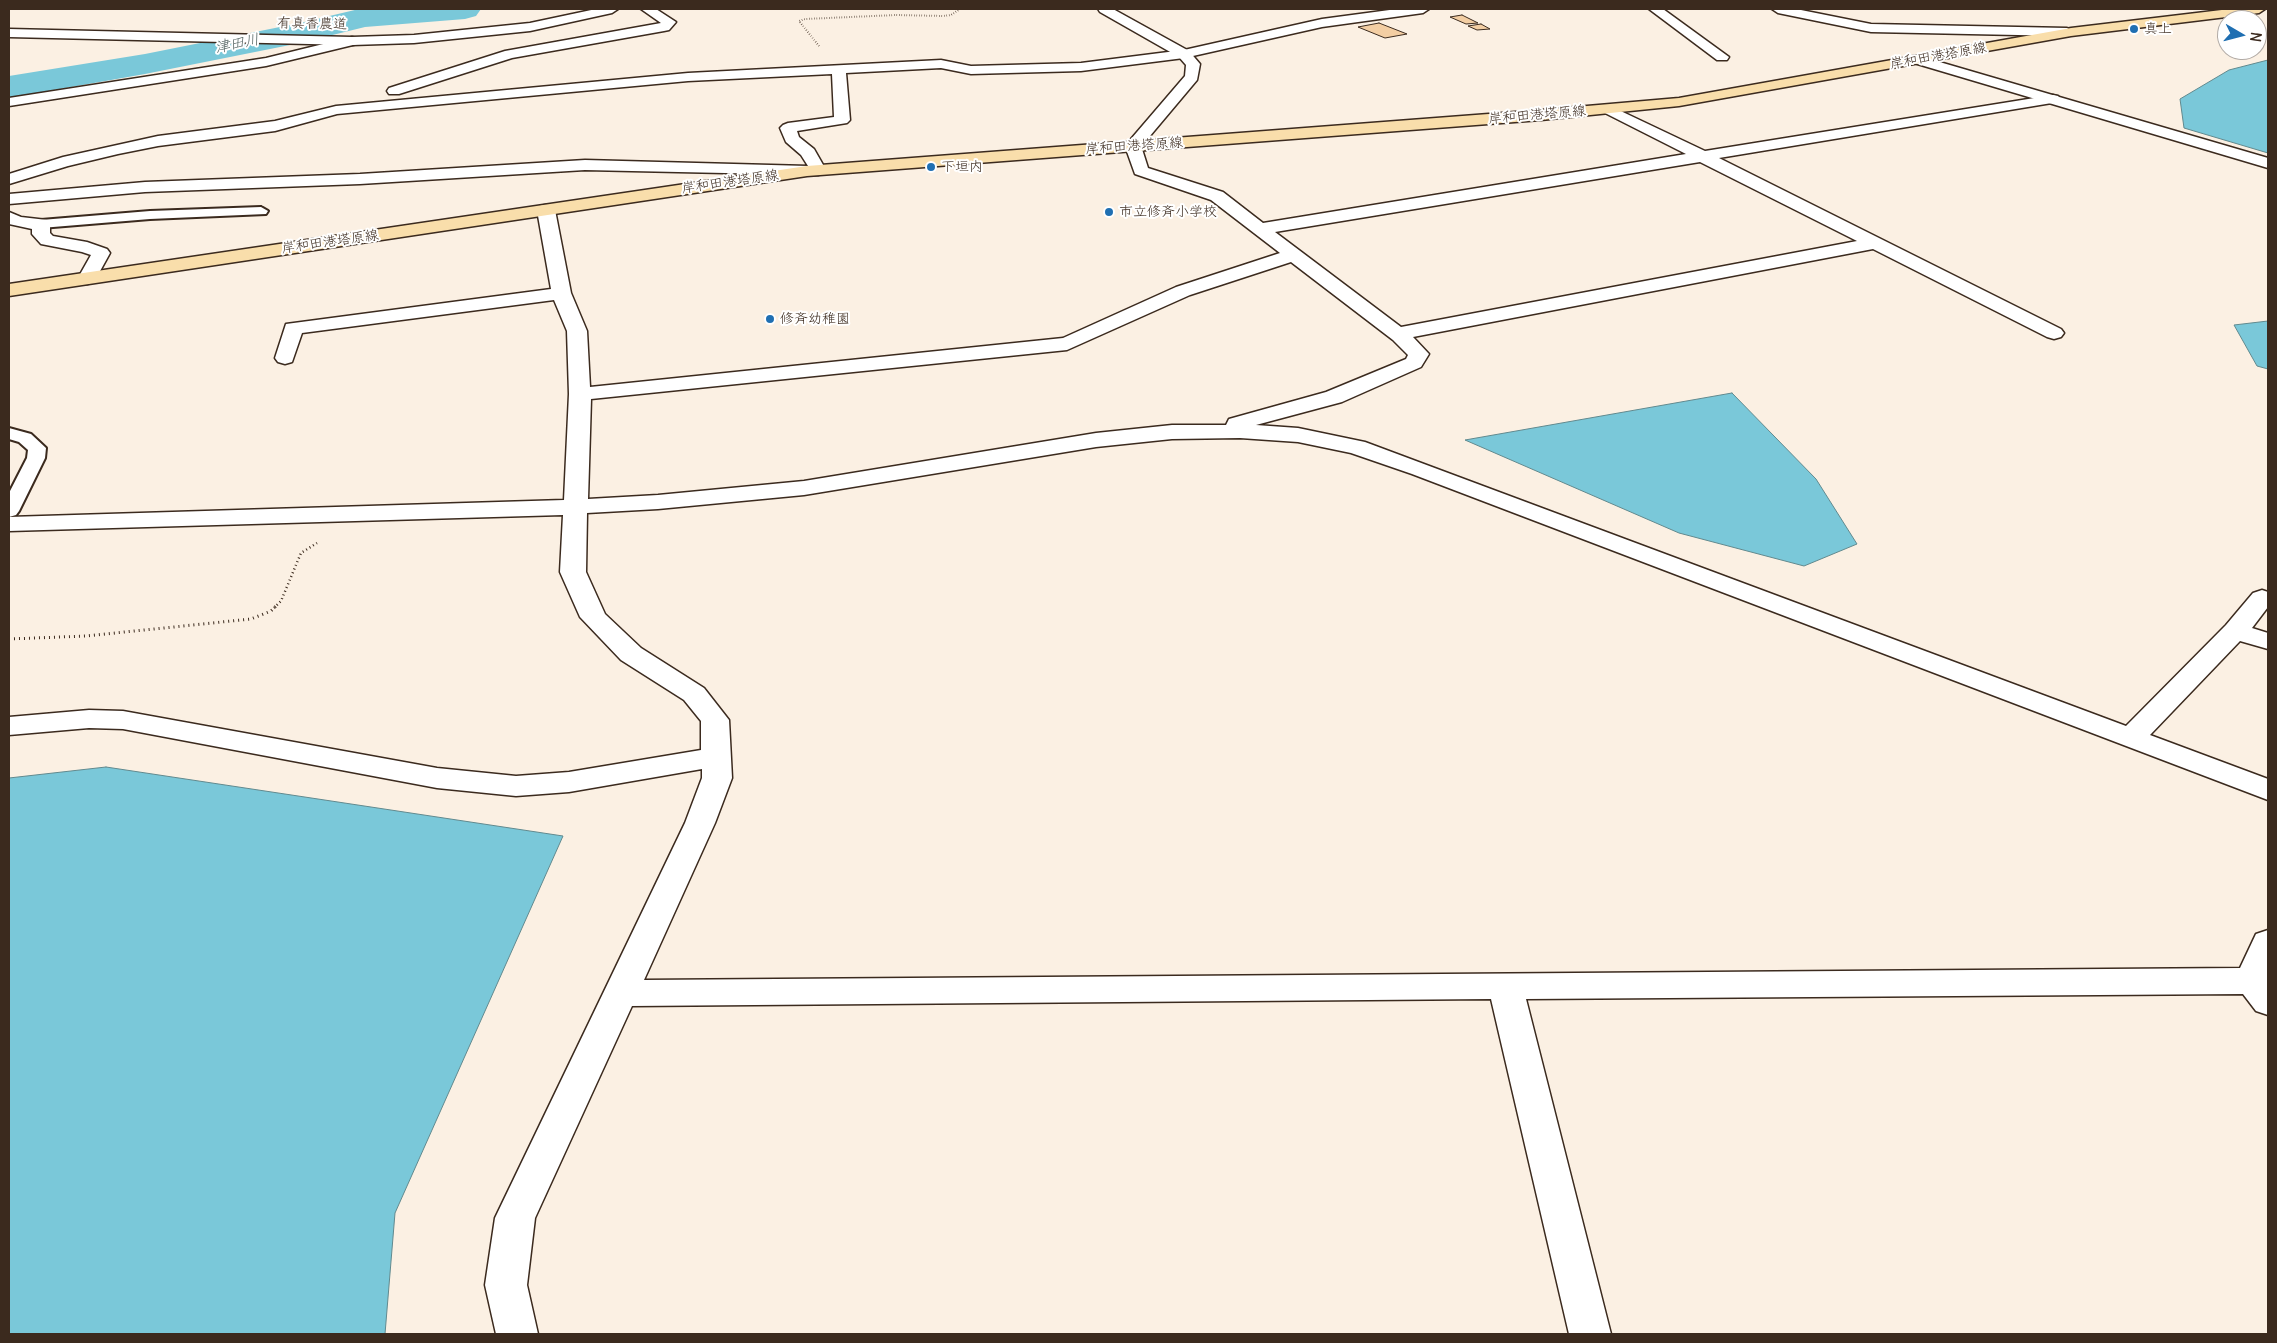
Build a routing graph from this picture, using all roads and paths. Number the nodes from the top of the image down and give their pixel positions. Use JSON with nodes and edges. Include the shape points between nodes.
{"nodes":[{"id":1,"x":612,"y":9,"type":"edge"},
{"id":2,"x":647,"y":9,"type":"edge"},
{"id":3,"x":960,"y":9,"type":"edge"},
{"id":4,"x":1104,"y":9,"type":"edge"},
{"id":5,"x":1351,"y":9,"type":"edge"},
{"id":6,"x":1423,"y":9,"type":"edge"},
{"id":7,"x":1655,"y":9,"type":"edge"},
{"id":8,"x":1778,"y":9,"type":"edge"},
{"id":9,"x":2259,"y":9,"type":"edge"},
{"id":10,"x":1370,"y":16,"type":"junction"},
{"id":11,"x":2068,"y":32,"type":"junction"},
{"id":12,"x":9,"y":33,"type":"edge"},
{"id":13,"x":352,"y":41,"type":"junction"},
{"id":14,"x":1184,"y":54,"type":"junction"},
{"id":15,"x":1722,"y":57,"type":"dead end"},
{"id":16,"x":1919,"y":60,"type":"junction"},
{"id":17,"x":839,"y":70,"type":"junction"},
{"id":18,"x":2053,"y":99,"type":"junction"},
{"id":19,"x":9,"y":102,"type":"edge"},
{"id":20,"x":1608,"y":109,"type":"junction"},
{"id":21,"x":336,"y":110,"type":"junction"},
{"id":22,"x":1133,"y":146,"type":"junction"},
{"id":23,"x":1705,"y":158,"type":"junction"},
{"id":24,"x":2268,"y":163,"type":"edge"},
{"id":25,"x":813,"y":171,"type":"junction"},
{"id":26,"x":9,"y":179,"type":"edge"},
{"id":27,"x":9,"y":200,"type":"edge"},
{"id":28,"x":546,"y":210,"type":"junction"},
{"id":29,"x":262,"y":211,"type":"dead end"},
{"id":30,"x":9,"y":217,"type":"edge"},
{"id":31,"x":41,"y":224,"type":"junction"},
{"id":32,"x":1260,"y":229,"type":"junction"},
{"id":33,"x":1876,"y":244,"type":"junction"},
{"id":34,"x":1293,"y":255,"type":"junction"},
{"id":35,"x":87,"y":278,"type":"junction"},
{"id":36,"x":9,"y":290,"type":"edge"},
{"id":37,"x":561,"y":293,"type":"junction"},
{"id":38,"x":2054,"y":333,"type":"dead end"},
{"id":39,"x":1398,"y":334,"type":"junction"},
{"id":40,"x":285,"y":358,"type":"dead end"},
{"id":41,"x":580,"y":394,"type":"junction"},
{"id":42,"x":1208,"y":431,"type":"junction"},
{"id":43,"x":9,"y":433,"type":"edge"},
{"id":44,"x":576,"y":507,"type":"junction"},
{"id":45,"x":9,"y":511,"type":"edge"},
{"id":46,"x":9,"y":524,"type":"edge"},
{"id":47,"x":323,"y":541,"type":"dead end"},
{"id":48,"x":2262,"y":598,"type":"dead end"},
{"id":49,"x":2235,"y":631,"type":"junction"},
{"id":50,"x":9,"y":639,"type":"edge"},
{"id":51,"x":2268,"y":641,"type":"edge"},
{"id":52,"x":9,"y":726,"type":"edge"},
{"id":53,"x":2131,"y":738,"type":"junction"},
{"id":54,"x":716,"y":757,"type":"junction"},
{"id":55,"x":2268,"y":790,"type":"edge"},
{"id":56,"x":2268,"y":942,"type":"edge"},
{"id":57,"x":1505,"y":986,"type":"junction"},
{"id":58,"x":2260,"y":992,"type":"edge"},
{"id":59,"x":620,"y":993,"type":"junction"},
{"id":60,"x":517,"y":1334,"type":"edge"},
{"id":61,"x":1590,"y":1334,"type":"edge"}],
"edges":[{"from":1,"to":13,"type":"street","name":"有真香農道","via":[[548,24],[488,33]]},
{"from":2,"to":21,"type":"street","via":[[669,22],[664,27],[650,30],[510,54]]},
{"from":3,"to":17,"type":"path","via":[[952,15],[943,16],[896,15],[799,21]]},
{"from":4,"to":14,"type":"street"},
{"from":5,"to":10,"type":"street"},
{"from":6,"to":10,"type":"street"},
{"from":7,"to":15,"type":"street"},
{"from":8,"to":11,"type":"street","via":[[1871,28]]},
{"from":9,"to":11,"type":"main road","name":"岸和田港塔原線"},
{"from":10,"to":14,"type":"street","via":[[1322,23]]},
{"from":11,"to":16,"type":"main road","name":"岸和田港塔原線"},
{"from":12,"to":13,"type":"street","name":"有真香農道"},
{"from":13,"to":19,"type":"street","via":[[266,62]]},
{"from":14,"to":17,"type":"street","via":[[1081,67],[971,70],[941,64]]},
{"from":14,"to":22,"type":"street","via":[[1193,64],[1192,76]]},
{"from":16,"to":18,"type":"street"},
{"from":16,"to":20,"type":"main road","name":"岸和田港塔原線","via":[[1712,97]]},
{"from":17,"to":21,"type":"street","via":[[628,81]]},
{"from":17,"to":25,"type":"street","via":[[842,120],[788,128],[792,139],[808,152]]},
{"from":18,"to":23,"type":"street"},
{"from":18,"to":24,"type":"street"},
{"from":20,"to":22,"type":"main road","name":"岸和田港塔原線"},
{"from":20,"to":23,"type":"street"},
{"from":21,"to":26,"type":"street","via":[[275,126],[118,149]]},
{"from":22,"to":25,"type":"main road","name":"岸和田港塔原線"},
{"from":22,"to":32,"type":"street","via":[[1141,171],[1217,196]]},
{"from":23,"to":32,"type":"street"},
{"from":23,"to":33,"type":"street"},
{"from":25,"to":27,"type":"street","via":[[585,165],[145,187]]},
{"from":25,"to":28,"type":"main road","name":"岸和田港塔原線"},
{"from":28,"to":35,"type":"main road","name":"岸和田港塔原線"},
{"from":28,"to":37,"type":"street"},
{"from":29,"to":31,"type":"lane","via":[[150,215]]},
{"from":30,"to":31,"type":"street","via":[[17,222]]},
{"from":31,"to":35,"type":"street","via":[[41,234],[46,240],[87,247],[101,253]]},
{"from":32,"to":34,"type":"street"},
{"from":33,"to":38,"type":"street"},
{"from":33,"to":39,"type":"street"},
{"from":34,"to":39,"type":"street"},
{"from":34,"to":41,"type":"street","via":[[1184,291],[1068,344]]},
{"from":35,"to":36,"type":"main road","name":"岸和田港塔原線"},
{"from":37,"to":40,"type":"street","via":[[293,328]]},
{"from":37,"to":41,"type":"street","via":[[577,331]]},
{"from":39,"to":42,"type":"street","via":[[1419,354],[1414,363],[1334,397]]},
{"from":41,"to":44,"type":"street"},
{"from":42,"to":44,"type":"street","via":[[1096,440],[804,488]]},
{"from":42,"to":53,"type":"street","via":[[1298,435],[1357,448]]},
{"from":43,"to":45,"type":"lane","via":[[25,438],[37,448],[36,458]]},
{"from":44,"to":46,"type":"street"},
{"from":44,"to":54,"type":"street","via":[[573,572],[592,617],[631,654],[694,694],[715,720]]},
{"from":47,"to":50,"type":"path","via":[[301,554],[281,601],[271,611],[251,619],[86,636]]},
{"from":48,"to":49,"type":"street"},
{"from":49,"to":51,"type":"street"},
{"from":49,"to":53,"type":"street"},
{"from":52,"to":54,"type":"street","via":[[89,719],[122,720],[437,778],[516,786],[569,782]]},
{"from":53,"to":55,"type":"street"},
{"from":54,"to":59,"type":"street","via":[[717,778],[700,823]]},
{"from":56,"to":58,"type":"street"},
{"from":57,"to":58,"type":"street"},
{"from":57,"to":59,"type":"street"},
{"from":57,"to":61,"type":"street"},
{"from":59,"to":60,"type":"street","via":[[515,1218],[506,1285]]}]}
